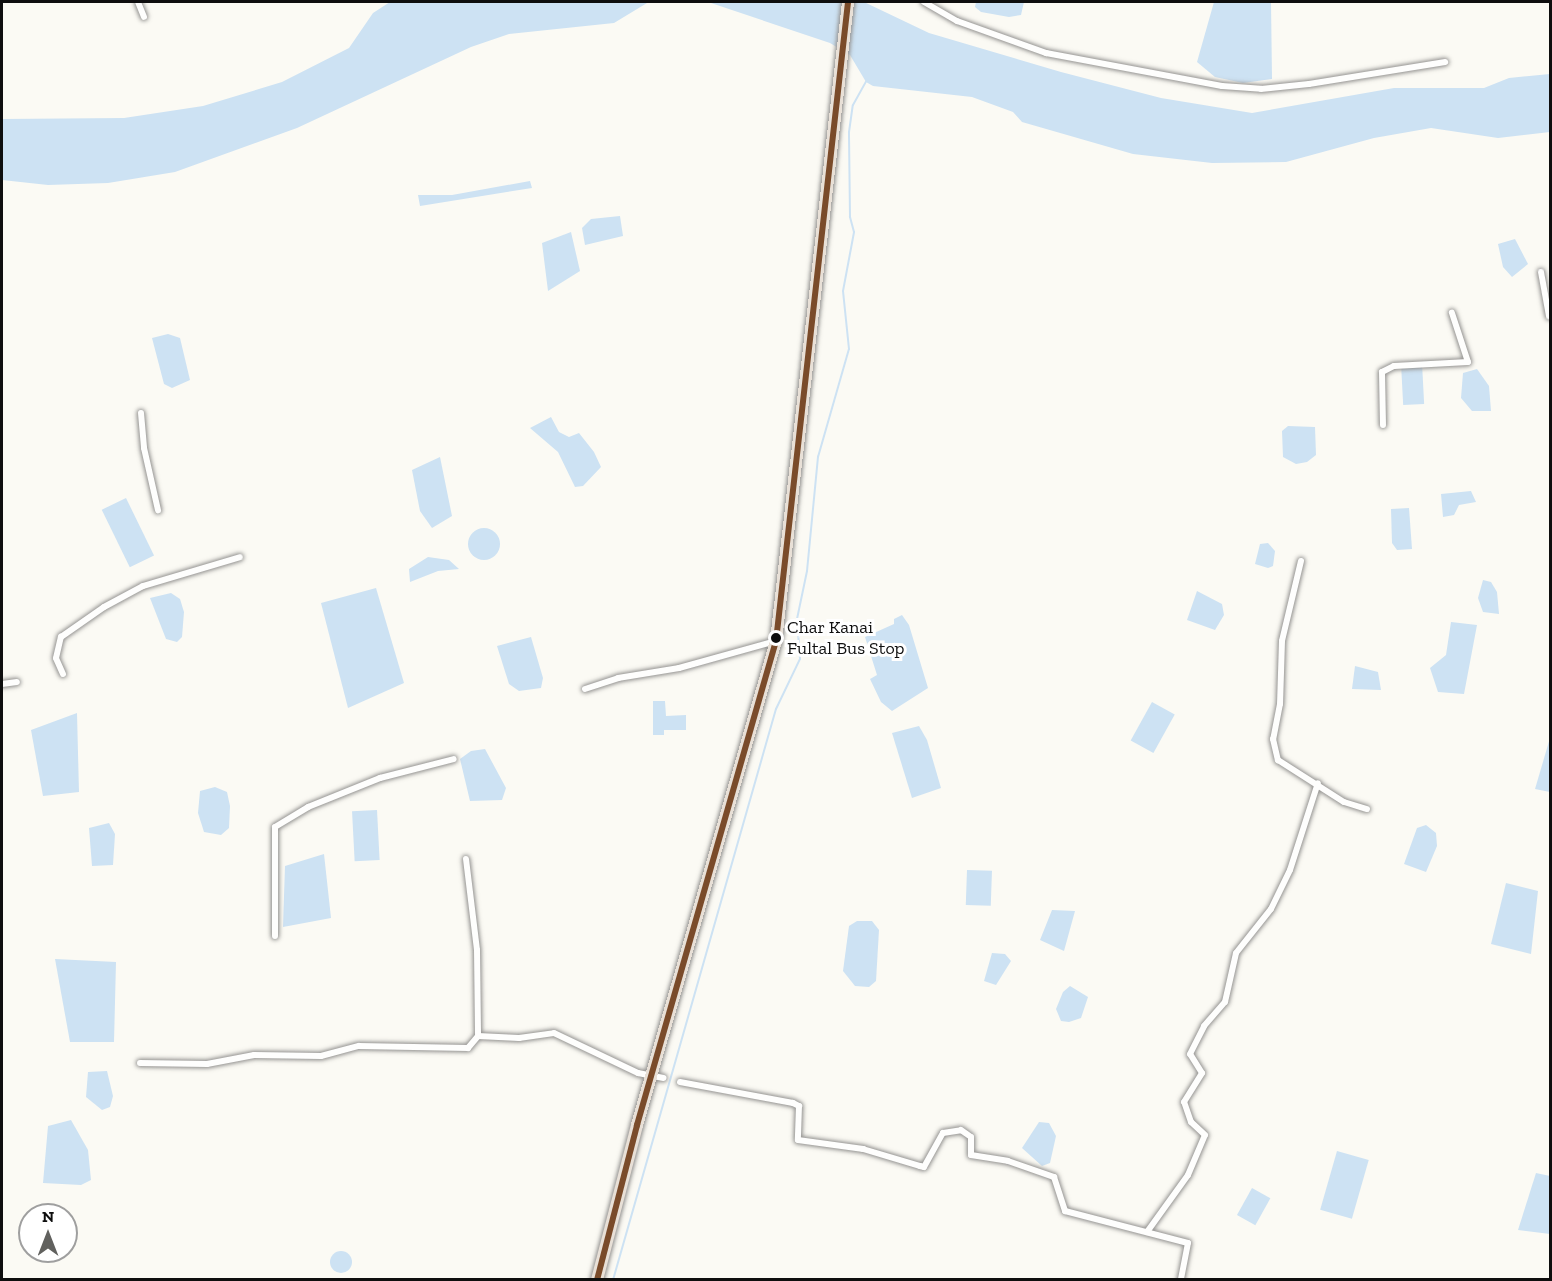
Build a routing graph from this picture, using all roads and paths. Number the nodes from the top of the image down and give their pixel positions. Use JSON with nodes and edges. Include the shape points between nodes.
{"nodes":[{"id":1,"x":138,"y":2,"type":"edge"},
{"id":2,"x":848,"y":2,"type":"edge"},
{"id":3,"x":924,"y":2,"type":"edge"},
{"id":4,"x":144,"y":17,"type":"dead end"},
{"id":5,"x":1445,"y":62,"type":"dead end"},
{"id":6,"x":1541,"y":272,"type":"dead end"},
{"id":7,"x":1452,"y":313,"type":"dead end"},
{"id":8,"x":1549,"y":316,"type":"dead end"},
{"id":9,"x":141,"y":413,"type":"dead end"},
{"id":10,"x":1383,"y":425,"type":"dead end"},
{"id":11,"x":158,"y":510,"type":"dead end"},
{"id":12,"x":240,"y":557,"type":"dead end"},
{"id":13,"x":1301,"y":561,"type":"dead end"},
{"id":14,"x":776,"y":641,"type":"junction"},
{"id":15,"x":63,"y":674,"type":"dead end"},
{"id":16,"x":16,"y":682,"type":"dead end"},
{"id":17,"x":2,"y":684,"type":"edge"},
{"id":18,"x":585,"y":689,"type":"dead end"},
{"id":19,"x":454,"y":759,"type":"dead end"},
{"id":20,"x":1318,"y":783,"type":"junction"},
{"id":21,"x":1367,"y":809,"type":"dead end"},
{"id":22,"x":466,"y":859,"type":"dead end"},
{"id":23,"x":275,"y":936,"type":"dead end"},
{"id":24,"x":478,"y":1036,"type":"junction"},
{"id":25,"x":140,"y":1063,"type":"dead end"},
{"id":26,"x":658,"y":1078,"type":"junction"},
{"id":27,"x":680,"y":1082,"type":"dead end"},
{"id":28,"x":1147,"y":1232,"type":"junction"},
{"id":29,"x":597,"y":1280,"type":"edge"},
{"id":30,"x":1182,"y":1280,"type":"edge"}],
"edges":[{"from":1,"to":4,"type":"street"},
{"from":2,"to":14,"type":"highway"},
{"from":3,"to":5,"type":"street","via":[[957,21],[1046,53],[1222,86],[1261,89],[1309,84]]},
{"from":6,"to":8,"type":"street"},
{"from":7,"to":10,"type":"street","via":[[1467,362],[1394,366],[1382,372]]},
{"from":9,"to":11,"type":"street","via":[[145,457]]},
{"from":12,"to":15,"type":"street","via":[[143,586],[104,607],[61,637],[56,658]]},
{"from":13,"to":20,"type":"street","via":[[1282,640],[1280,704],[1273,739],[1278,760]]},
{"from":14,"to":18,"type":"street"},
{"from":14,"to":26,"type":"highway"},
{"from":16,"to":17,"type":"street"},
{"from":19,"to":23,"type":"street","via":[[380,778],[308,807],[275,827]]},
{"from":20,"to":21,"type":"street","via":[[1344,802]]},
{"from":20,"to":28,"type":"street","via":[[1290,870],[1271,909],[1236,953],[1226,1002],[1204,1026],[1190,1054],[1202,1073],[1184,1102],[1191,1122],[1205,1135],[1188,1175]]},
{"from":22,"to":24,"type":"street","via":[[477,950]]},
{"from":24,"to":25,"type":"street","via":[[468,1048],[359,1046],[321,1056],[254,1055],[207,1064]]},
{"from":24,"to":26,"type":"street","via":[[519,1038],[554,1033]]},
{"from":26,"to":29,"type":"highway"},
{"from":27,"to":28,"type":"street","via":[[793,1103],[799,1106],[798,1140],[863,1149],[920,1166],[928,1161],[943,1133],[961,1130],[971,1137],[970,1155],[1008,1161],[1054,1177],[1065,1211]]},
{"from":28,"to":30,"type":"street","via":[[1188,1243]]}]}
